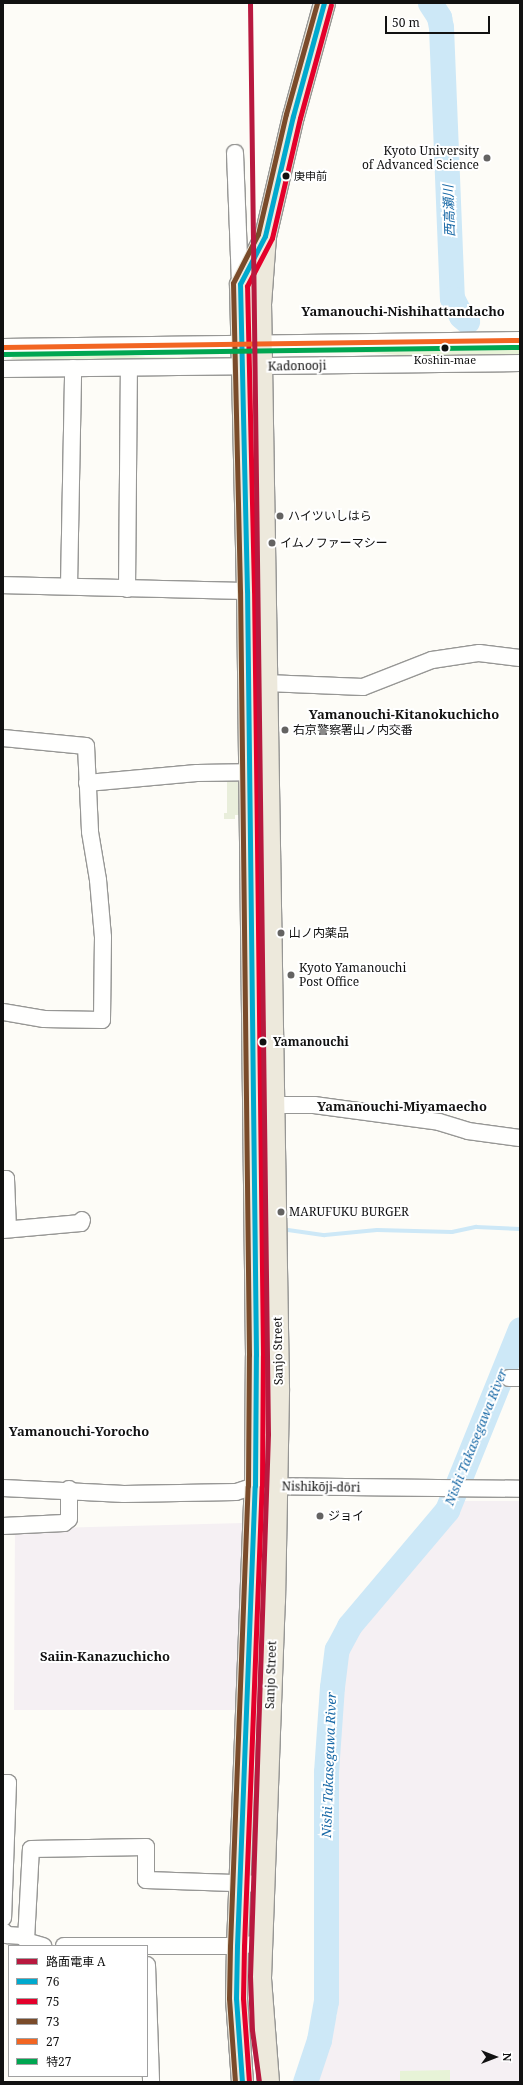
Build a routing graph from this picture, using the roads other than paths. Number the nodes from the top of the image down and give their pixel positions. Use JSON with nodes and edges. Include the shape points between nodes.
{"nodes":[{"id":1,"x":324,"y":3,"type":"edge"},
{"id":2,"x":235,"y":153,"type":"dead end"},
{"id":3,"x":265,"y":236,"type":"junction"},
{"id":4,"x":240,"y":284,"type":"junction"},
{"id":5,"x":520,"y":340,"type":"edge"},
{"id":6,"x":251,"y":343,"type":"junction"},
{"id":7,"x":3,"y":347,"type":"edge"},
{"id":8,"x":520,"y":363,"type":"edge"},
{"id":9,"x":251,"y":366,"type":"junction"},
{"id":10,"x":73,"y":368,"type":"junction"},
{"id":11,"x":128,"y":368,"type":"junction"},
{"id":12,"x":3,"y":370,"type":"edge"},
{"id":13,"x":3,"y":585,"type":"edge"},
{"id":14,"x":69,"y":586,"type":"junction"},
{"id":15,"x":127,"y":588,"type":"junction"},
{"id":16,"x":255,"y":591,"type":"junction"},
{"id":17,"x":520,"y":658,"type":"edge"},
{"id":18,"x":266,"y":683,"type":"junction"},
{"id":19,"x":3,"y":738,"type":"edge"},
{"id":20,"x":258,"y":772,"type":"junction"},
{"id":21,"x":87,"y":783,"type":"junction"},
{"id":22,"x":3,"y":1012,"type":"edge"},
{"id":23,"x":272,"y":1105,"type":"junction"},
{"id":24,"x":520,"y":1138,"type":"edge"},
{"id":25,"x":3,"y":1179,"type":"edge"},
{"id":26,"x":82,"y":1220,"type":"dead end"},
{"id":27,"x":6,"y":1230,"type":"edge"},
{"id":28,"x":255,"y":1486,"type":"junction"},
{"id":29,"x":276,"y":1487,"type":"junction"},
{"id":30,"x":3,"y":1488,"type":"edge"},
{"id":31,"x":69,"y":1489,"type":"junction"},
{"id":32,"x":520,"y":1489,"type":"edge"},
{"id":33,"x":3,"y":1526,"type":"edge"},
{"id":34,"x":5,"y":1782,"type":"edge"},
{"id":35,"x":239,"y":1884,"type":"junction"},
{"id":36,"x":263,"y":1884,"type":"junction"},
{"id":37,"x":3,"y":1918,"type":"edge"},
{"id":38,"x":3,"y":1931,"type":"edge"},
{"id":39,"x":26,"y":1940,"type":"junction"},
{"id":40,"x":261,"y":1943,"type":"junction"},
{"id":41,"x":40,"y":1945,"type":"edge"},
{"id":42,"x":148,"y":1945,"type":"edge"},
{"id":43,"x":237,"y":1946,"type":"junction"},
{"id":44,"x":148,"y":1988,"type":"edge"},
{"id":45,"x":152,"y":2082,"type":"edge"},
{"id":46,"x":242,"y":2082,"type":"edge"},
{"id":47,"x":268,"y":2082,"type":"edge"}],
"edges":[{"from":1,"to":3,"type":"main road","name":"Sanjo Street","via":[[293,116]]},
{"from":2,"to":4,"type":"street"},
{"from":3,"to":4,"type":"main road","name":"Sanjo Street"},
{"from":3,"to":6,"type":"main road","name":"Sanjo Street","via":[[260,304]]},
{"from":4,"to":6,"type":"main road","name":"Sanjo Street"},
{"from":5,"to":6,"type":"street","name":"Kadonooji"},
{"from":6,"to":7,"type":"street","name":"Kadonooji"},
{"from":6,"to":9,"type":"main road","name":"Sanjo Street"},
{"from":8,"to":9,"type":"street","name":"Kadonooji"},
{"from":9,"to":11,"type":"street","name":"Kadonooji"},
{"from":9,"to":16,"type":"main road","name":"Sanjo Street"},
{"from":10,"to":11,"type":"street","name":"Kadonooji"},
{"from":10,"to":12,"type":"street","name":"Kadonooji"},
{"from":10,"to":14,"type":"street"},
{"from":11,"to":15,"type":"street"},
{"from":13,"to":14,"type":"street"},
{"from":14,"to":15,"type":"street"},
{"from":15,"to":16,"type":"street"},
{"from":16,"to":18,"type":"main road","name":"Sanjo Street"},
{"from":16,"to":20,"type":"main road","name":"Sanjo Street"},
{"from":17,"to":18,"type":"street","via":[[479,654],[432,660],[363,687]]},
{"from":18,"to":20,"type":"main road","name":"Sanjo Street"},
{"from":19,"to":21,"type":"street","via":[[86,746]]},
{"from":20,"to":21,"type":"street","via":[[197,773]]},
{"from":20,"to":23,"type":"main road","name":"Sanjo Street"},
{"from":20,"to":28,"type":"main road","name":"Sanjo Street"},
{"from":21,"to":22,"type":"street","via":[[90,832],[102,915],[102,1020],[44,1019]]},
{"from":23,"to":24,"type":"street","via":[[314,1105],[439,1122],[468,1131]]},
{"from":23,"to":29,"type":"main road","name":"Sanjo Street","via":[[278,1388]]},
{"from":25,"to":27,"type":"street","via":[[6,1179]]},
{"from":26,"to":27,"type":"street","via":[[81,1223]]},
{"from":28,"to":29,"type":"street","name":"Nishikōji-dōri"},
{"from":28,"to":31,"type":"street","name":"Nishikōji-dōri","via":[[227,1492],[124,1494]]},
{"from":28,"to":35,"type":"main road","name":"Sanjo Street"},
{"from":29,"to":32,"type":"street","name":"Nishikōji-dōri"},
{"from":29,"to":36,"type":"main road","name":"Sanjo Street"},
{"from":30,"to":31,"type":"street","name":"Nishikōji-dōri"},
{"from":31,"to":33,"type":"street","via":[[69,1520],[64,1523]]},
{"from":34,"to":37,"type":"street"},
{"from":35,"to":36,"type":"street"},
{"from":35,"to":39,"type":"street","via":[[146,1880],[146,1847],[31,1849]]},
{"from":35,"to":43,"type":"main road","name":"Sanjo Street"},
{"from":36,"to":40,"type":"main road","name":"Sanjo Street"},
{"from":38,"to":39,"type":"street","via":[[7,1935],[22,1936]]},
{"from":39,"to":41,"type":"street"},
{"from":40,"to":43,"type":"street"},
{"from":40,"to":47,"type":"main road","name":"Sanjo Street","via":[[262,2019]]},
{"from":42,"to":43,"type":"street"},
{"from":43,"to":46,"type":"main road","name":"Sanjo Street","via":[[236,1998]]},
{"from":44,"to":45,"type":"street"}]}
